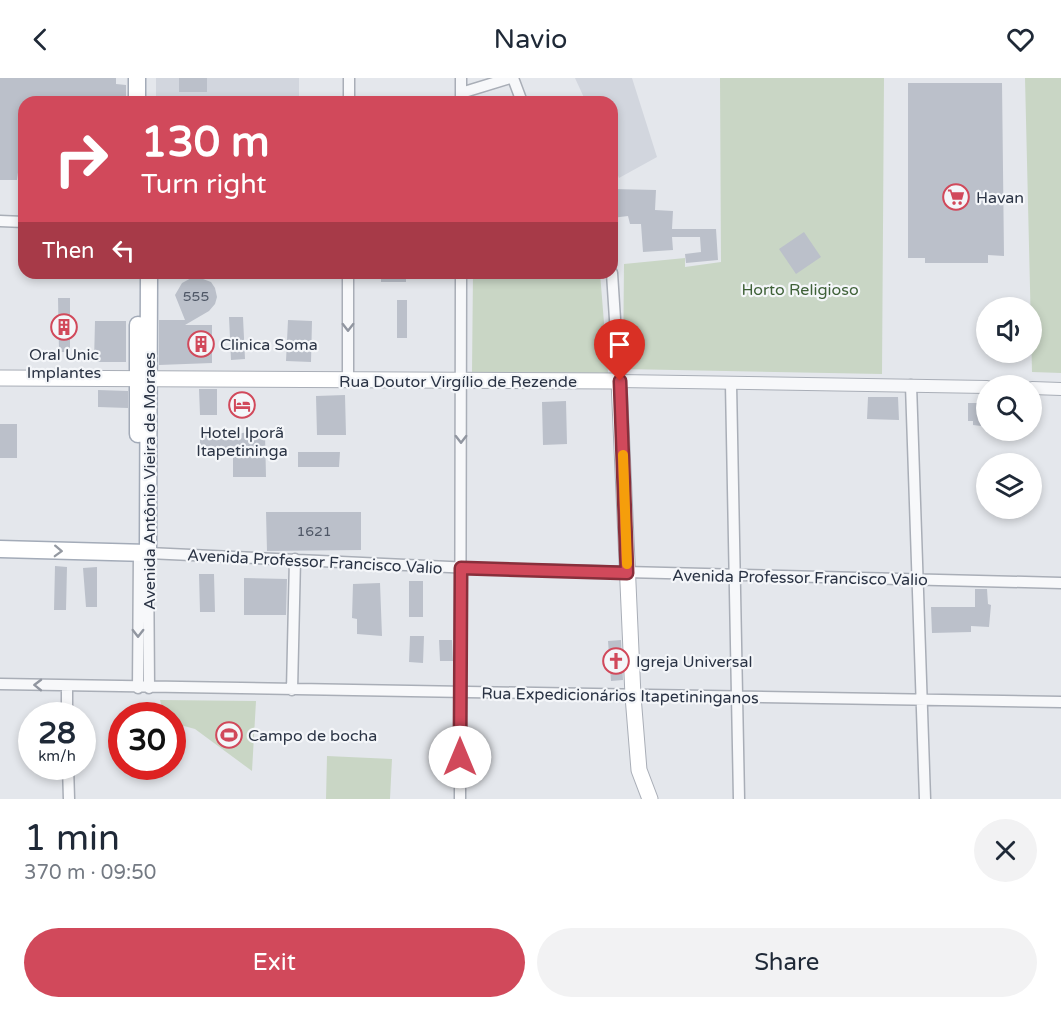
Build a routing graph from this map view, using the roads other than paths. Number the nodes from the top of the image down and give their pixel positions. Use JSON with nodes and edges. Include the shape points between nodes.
{"nodes":[{"id":1,"x":349,"y":78,"type":"edge"},
{"id":2,"x":460,"y":78,"type":"edge"},
{"id":3,"x":511,"y":78,"type":"edge"},
{"id":4,"x":349,"y":96,"type":"edge"},
{"id":5,"x":461,"y":96,"type":"edge"},
{"id":6,"x":464,"y":96,"type":"edge"},
{"id":7,"x":519,"y":96,"type":"edge"},
{"id":8,"x":0,"y":221,"type":"edge"},
{"id":9,"x":18,"y":222,"type":"edge"},
{"id":10,"x":138,"y":279,"type":"edge"},
{"id":11,"x":149,"y":279,"type":"edge"},
{"id":12,"x":348,"y":279,"type":"edge"},
{"id":13,"x":460,"y":279,"type":"edge"},
{"id":14,"x":612,"y":279,"type":"edge"},
{"id":15,"x":0,"y":378,"type":"edge"},
{"id":16,"x":143,"y":379,"type":"junction"},
{"id":17,"x":348,"y":380,"type":"junction"},
{"id":18,"x":460,"y":381,"type":"junction"},
{"id":19,"x":620,"y":381,"type":"junction"},
{"id":20,"x":731,"y":384,"type":"junction"},
{"id":21,"x":911,"y":386,"type":"junction"},
{"id":22,"x":976,"y":387,"type":"edge"},
{"id":23,"x":1042,"y":388,"type":"edge"},
{"id":24,"x":1061,"y":389,"type":"edge"},
{"id":25,"x":0,"y":549,"type":"edge"},
{"id":26,"x":143,"y":553,"type":"junction"},
{"id":27,"x":295,"y":559,"type":"junction"},
{"id":28,"x":461,"y":568,"type":"junction"},
{"id":29,"x":627,"y":573,"type":"junction"},
{"id":30,"x":735,"y":575,"type":"junction"},
{"id":31,"x":918,"y":579,"type":"junction"},
{"id":32,"x":1061,"y":583,"type":"edge"},
{"id":33,"x":0,"y":684,"type":"edge"},
{"id":34,"x":67,"y":686,"type":"junction"},
{"id":35,"x":144,"y":688,"type":"junction"},
{"id":36,"x":292,"y":690,"type":"junction"},
{"id":37,"x":460,"y":693,"type":"junction"},
{"id":38,"x":633,"y":696,"type":"junction"},
{"id":39,"x":737,"y":697,"type":"junction"},
{"id":40,"x":922,"y":700,"type":"junction"},
{"id":41,"x":67,"y":702,"type":"edge"},
{"id":42,"x":1061,"y":702,"type":"edge"},
{"id":43,"x":68,"y":780,"type":"edge"},
{"id":44,"x":69,"y":799,"type":"edge"},
{"id":45,"x":460,"y":799,"type":"edge"},
{"id":46,"x":650,"y":799,"type":"edge"},
{"id":47,"x":739,"y":799,"type":"edge"},
{"id":48,"x":925,"y":799,"type":"edge"}],
"edges":[{"from":1,"to":4,"type":"street"},
{"from":2,"to":5,"type":"street"},
{"from":3,"to":6,"type":"street"},
{"from":3,"to":7,"type":"street"},
{"from":8,"to":9,"type":"street"},
{"from":10,"to":16,"type":"main road","name":"Avenida Antônio Vieira de Moraes"},
{"from":11,"to":16,"type":"main road","name":"Avenida Antônio Vieira de Moraes"},
{"from":12,"to":17,"type":"street","one_way":true},
{"from":13,"to":18,"type":"street"},
{"from":14,"to":19,"type":"street"},
{"from":15,"to":16,"type":"main road","name":"Rua Doutor Virgílio de Rezende"},
{"from":16,"to":17,"type":"main road","name":"Rua Doutor Virgílio de Rezende"},
{"from":16,"to":26,"type":"main road","name":"Avenida Antônio Vieira de Moraes"},
{"from":17,"to":18,"type":"main road","name":"Rua Doutor Virgílio de Rezende"},
{"from":18,"to":19,"type":"main road","name":"Rua Doutor Virgílio de Rezende"},
{"from":18,"to":28,"type":"street","one_way":true},
{"from":19,"to":20,"type":"street","name":"Rua Doutor Virgílio de Rezende"},
{"from":19,"to":29,"type":"main road"},
{"from":20,"to":21,"type":"street","name":"Rua Doutor Virgílio de Rezende"},
{"from":20,"to":30,"type":"street"},
{"from":21,"to":22,"type":"street","name":"Rua Doutor Virgílio de Rezende"},
{"from":21,"to":31,"type":"street"},
{"from":23,"to":24,"type":"street"},
{"from":25,"to":26,"type":"main road","name":"Avenida Professor Francisco Valio","one_way":true},
{"from":26,"to":27,"type":"street","name":"Avenida Professor Francisco Valio"},
{"from":26,"to":35,"type":"street","name":"Avenida Antônio Vieira de Moraes"},
{"from":27,"to":28,"type":"street","name":"Avenida Professor Francisco Valio"},
{"from":27,"to":36,"type":"street"},
{"from":28,"to":29,"type":"street","name":"Avenida Professor Francisco Valio"},
{"from":28,"to":37,"type":"street"},
{"from":29,"to":30,"type":"street","name":"Avenida Professor Francisco Valio"},
{"from":29,"to":38,"type":"main road"},
{"from":30,"to":31,"type":"street","name":"Avenida Professor Francisco Valio"},
{"from":30,"to":39,"type":"street"},
{"from":31,"to":32,"type":"street","name":"Avenida Professor Francisco Valio"},
{"from":31,"to":40,"type":"street"},
{"from":34,"to":33,"type":"street","name":"Rua Expedicionários Itapetininganos","one_way":true},
{"from":34,"to":35,"type":"street","name":"Rua Expedicionários Itapetininganos"},
{"from":34,"to":41,"type":"street"},
{"from":35,"to":36,"type":"street","name":"Rua Expedicionários Itapetininganos"},
{"from":36,"to":37,"type":"street","name":"Rua Expedicionários Itapetininganos"},
{"from":37,"to":38,"type":"street","name":"Rua Expedicionários Itapetininganos"},
{"from":37,"to":45,"type":"street"},
{"from":38,"to":39,"type":"street","name":"Rua Expedicionários Itapetininganos"},
{"from":38,"to":46,"type":"main road","via":[[639,770]]},
{"from":39,"to":40,"type":"street","name":"Rua Expedicionários Itapetininganos"},
{"from":39,"to":47,"type":"street"},
{"from":40,"to":42,"type":"street","name":"Rua Expedicionários Itapetininganos"},
{"from":40,"to":48,"type":"street"},
{"from":43,"to":44,"type":"street"}]}
